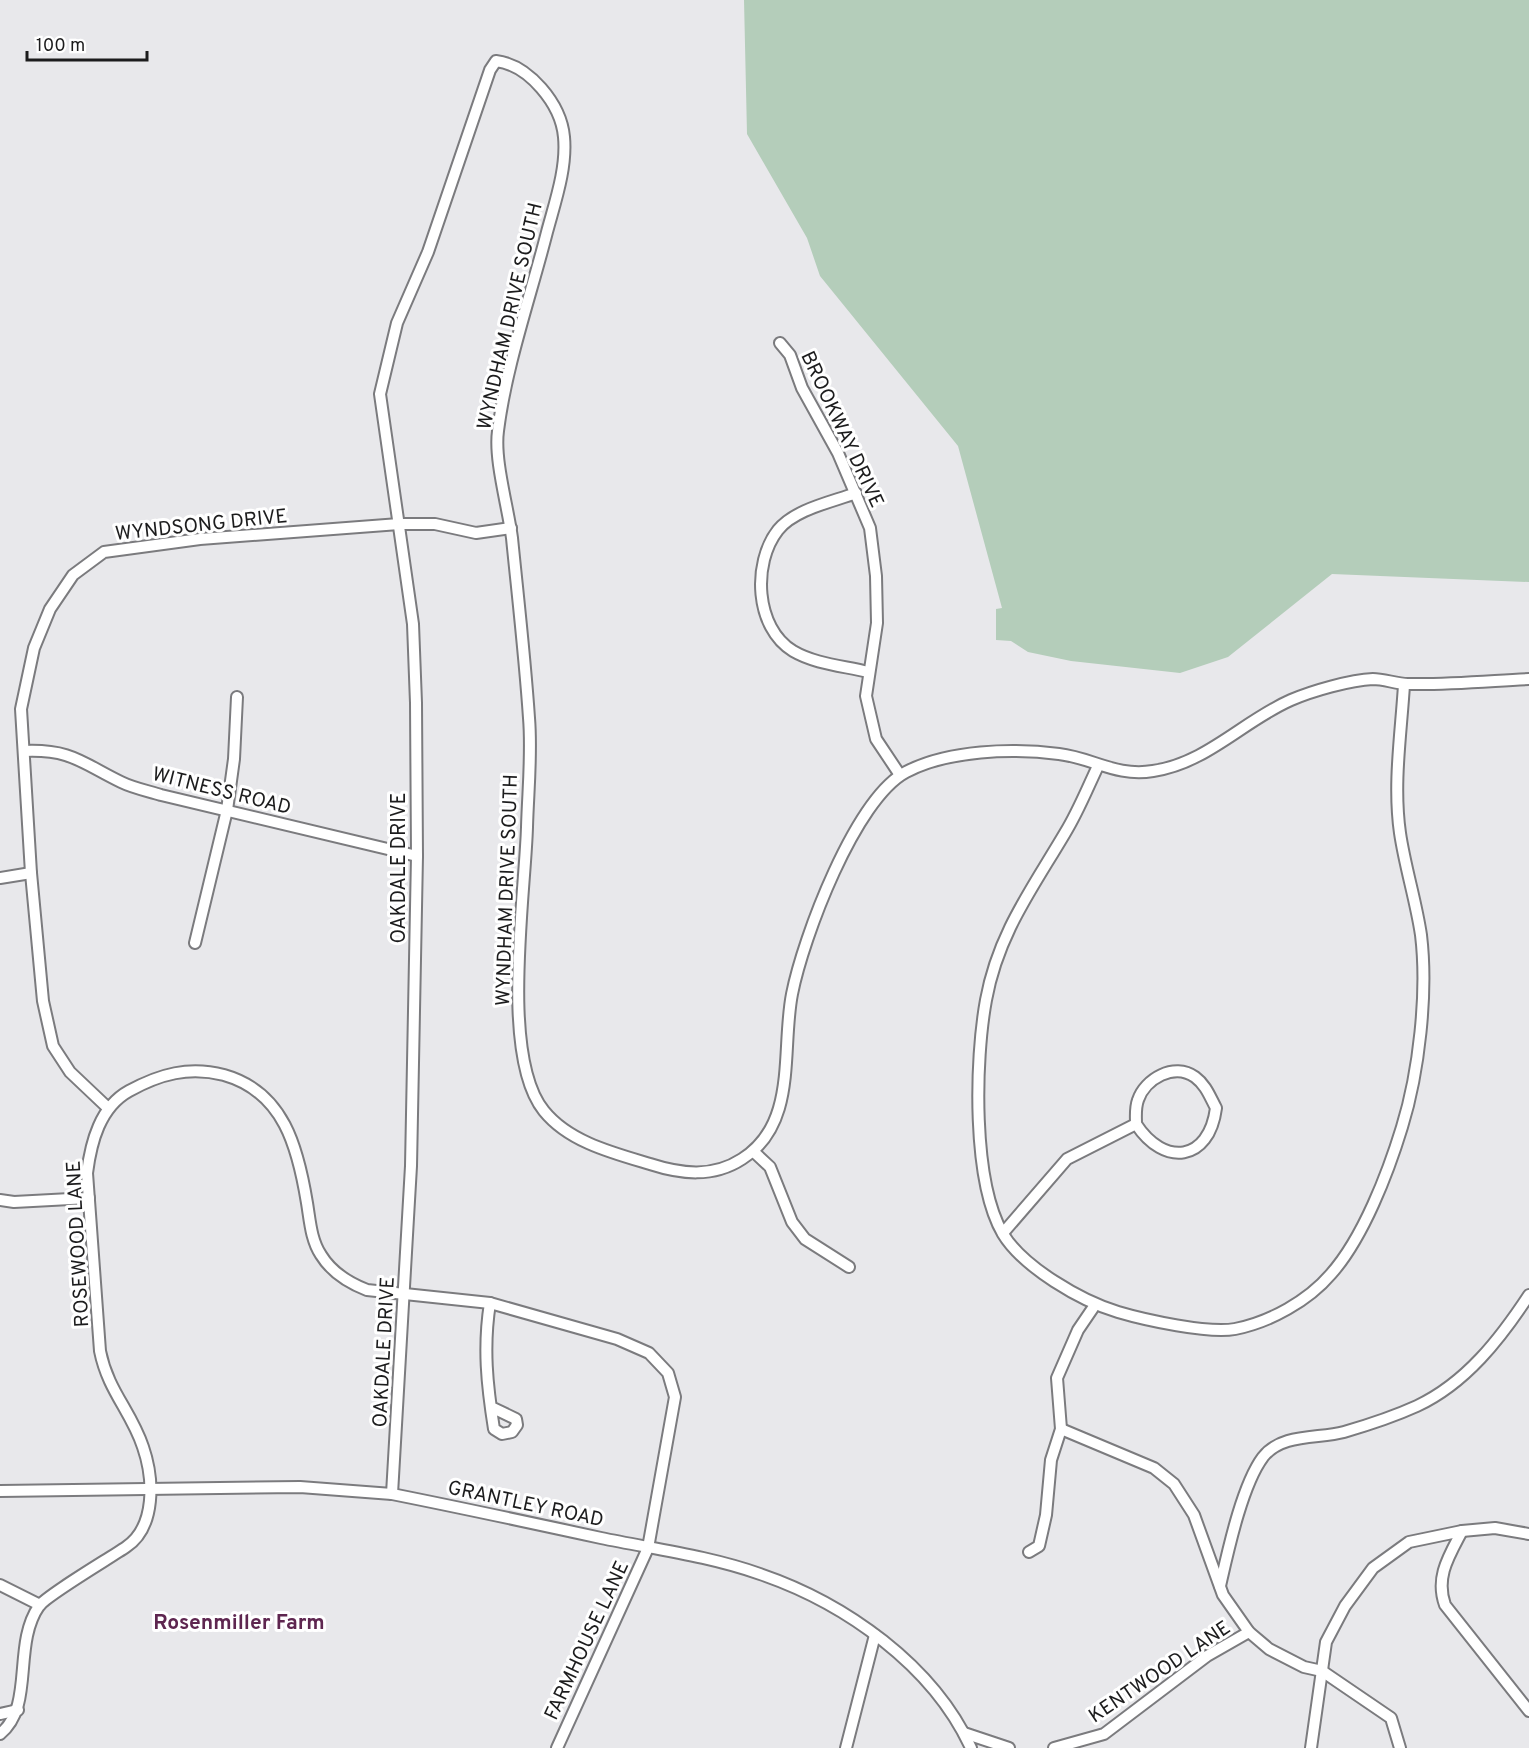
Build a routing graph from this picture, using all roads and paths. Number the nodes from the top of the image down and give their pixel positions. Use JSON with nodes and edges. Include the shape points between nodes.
{"nodes":[{"id":1,"x":428,"y":252,"type":"joint"},
{"id":2,"x":780,"y":343,"type":"dead end"},
{"id":3,"x":856,"y":493,"type":"junction"},
{"id":4,"x":399,"y":524,"type":"junction"},
{"id":5,"x":511,"y":528,"type":"junction"},
{"id":6,"x":868,"y":672,"type":"junction"},
{"id":7,"x":1529,"y":679,"type":"edge"},
{"id":8,"x":1404,"y":685,"type":"junction"},
{"id":9,"x":237,"y":697,"type":"dead end"},
{"id":10,"x":24,"y":751,"type":"junction"},
{"id":11,"x":1098,"y":766,"type":"junction"},
{"id":12,"x":900,"y":775,"type":"junction"},
{"id":13,"x":227,"y":810,"type":"junction"},
{"id":14,"x":417,"y":856,"type":"junction"},
{"id":15,"x":31,"y":873,"type":"junction"},
{"id":16,"x":0,"y":878,"type":"edge"},
{"id":17,"x":195,"y":943,"type":"dead end"},
{"id":18,"x":108,"y":1108,"type":"junction"},
{"id":19,"x":1136,"y":1124,"type":"junction"},
{"id":20,"x":754,"y":1152,"type":"junction"},
{"id":21,"x":88,"y":1198,"type":"junction"},
{"id":22,"x":0,"y":1200,"type":"edge"},
{"id":23,"x":1003,"y":1233,"type":"junction"},
{"id":24,"x":849,"y":1267,"type":"dead end"},
{"id":25,"x":404,"y":1294,"type":"junction"},
{"id":26,"x":1529,"y":1295,"type":"edge"},
{"id":27,"x":490,"y":1303,"type":"junction"},
{"id":28,"x":1095,"y":1305,"type":"junction"},
{"id":29,"x":491,"y":1407,"type":"dead end"},
{"id":30,"x":1061,"y":1430,"type":"junction"},
{"id":31,"x":149,"y":1489,"type":"junction"},
{"id":32,"x":0,"y":1491,"type":"edge"},
{"id":33,"x":392,"y":1494,"type":"junction"},
{"id":34,"x":1462,"y":1531,"type":"junction"},
{"id":35,"x":1529,"y":1534,"type":"edge"},
{"id":36,"x":648,"y":1548,"type":"junction"},
{"id":37,"x":1029,"y":1552,"type":"dead end"},
{"id":38,"x":0,"y":1585,"type":"edge"},
{"id":39,"x":1220,"y":1586,"type":"junction"},
{"id":40,"x":40,"y":1605,"type":"junction"},
{"id":41,"x":1249,"y":1632,"type":"junction"},
{"id":42,"x":874,"y":1635,"type":"junction"},
{"id":43,"x":1322,"y":1671,"type":"junction"},
{"id":44,"x":18,"y":1710,"type":"junction"},
{"id":45,"x":1529,"y":1711,"type":"edge"},
{"id":46,"x":0,"y":1714,"type":"edge"},
{"id":47,"x":964,"y":1733,"type":"junction"},
{"id":48,"x":0,"y":1734,"type":"edge"},
{"id":49,"x":557,"y":1748,"type":"edge"},
{"id":50,"x":846,"y":1748,"type":"edge"},
{"id":51,"x":971,"y":1748,"type":"edge"},
{"id":52,"x":1009,"y":1748,"type":"edge"},
{"id":53,"x":1054,"y":1748,"type":"edge"},
{"id":54,"x":1311,"y":1748,"type":"edge"},
{"id":55,"x":1400,"y":1748,"type":"edge"}],
"edges":[{"from":1,"to":4,"type":"street","name":"OAKDALE DRIVE","via":[[397,324],[380,394]]},
{"from":1,"to":5,"type":"street","name":"WYNDHAM DRIVE SOUTH","via":[[490,70],[496,61],[507,62],[534,81],[549,98],[564,137],[558,189],[497,437]]},
{"from":2,"to":3,"type":"street","name":"BROOKWAY DRIVE","via":[[790,355],[802,388]]},
{"from":3,"to":6,"type":"street","name":"BROOKWAY DRIVE","via":[[870,528],[876,576],[877,623]]},
{"from":3,"to":6,"type":"street","via":[[794,517],[778,530],[760,575],[768,619],[778,637],[792,650],[813,660]]},
{"from":4,"to":5,"type":"street","name":"WYNDSONG DRIVE","via":[[435,524],[476,533]]},
{"from":4,"to":10,"type":"street","name":"WYNDSONG DRIVE","via":[[200,539],[104,552],[73,575],[50,609],[34,648],[21,709]]},
{"from":4,"to":14,"type":"street","name":"OAKDALE DRIVE","via":[[413,624]]},
{"from":5,"to":20,"type":"street","name":"WYNDHAM DRIVE SOUTH","via":[[530,724],[519,977],[519,1037],[526,1078],[542,1109],[566,1132],[603,1149],[695,1174],[726,1169]]},
{"from":6,"to":12,"type":"street","name":"BROOKWAY DRIVE","via":[[867,696],[876,739]]},
{"from":7,"to":8,"type":"street","name":"WYNDHAM DRIVE SOUTH"},
{"from":8,"to":11,"type":"street","name":"WYNDHAM DRIVE SOUTH","via":[[1372,679],[1293,699],[1255,718],[1186,763],[1150,772],[1121,772]]},
{"from":8,"to":28,"type":"street","via":[[1397,785],[1400,833],[1421,938],[1422,1005],[1402,1126],[1355,1239],[1331,1275],[1298,1303],[1263,1321],[1232,1329],[1144,1320]]},
{"from":9,"to":13,"type":"street"},
{"from":10,"to":13,"type":"street","name":"WITNESS ROAD","via":[[49,750],[76,757],[122,782]]},
{"from":10,"to":15,"type":"street","name":"WYNDSONG DRIVE"},
{"from":11,"to":12,"type":"street","name":"WYNDHAM DRIVE SOUTH","via":[[1059,754],[980,752],[936,760]]},
{"from":11,"to":23,"type":"street","via":[[1067,830],[1025,896],[998,951],[987,996],[979,1043],[978,1088],[988,1202]]},
{"from":12,"to":20,"type":"street","name":"WYNDHAM DRIVE SOUTH","via":[[874,801],[818,906],[792,995],[783,1096],[775,1124]]},
{"from":13,"to":14,"type":"street","name":"WITNESS ROAD"},
{"from":13,"to":17,"type":"street"},
{"from":14,"to":25,"type":"street","name":"OAKDALE DRIVE","via":[[411,1166]]},
{"from":15,"to":16,"type":"street"},
{"from":15,"to":18,"type":"street","name":"WYNDSONG DRIVE","via":[[43,1001],[53,1046],[70,1072]]},
{"from":18,"to":21,"type":"street","name":"ROSEWOOD LANE","via":[[91,1145]]},
{"from":18,"to":25,"type":"street","name":"ROSEWOOD LANE","via":[[126,1092],[181,1070],[208,1071],[255,1089],[287,1125],[302,1171],[312,1239],[321,1256],[350,1283],[367,1290]]},
{"from":19,"to":19,"type":"street","via":[[1160,1150],[1179,1154],[1204,1140],[1211,1131],[1216,1108],[1204,1085],[1193,1075],[1170,1072],[1146,1085],[1138,1099]]},
{"from":19,"to":23,"type":"street","via":[[1067,1159]]},
{"from":20,"to":24,"type":"street","via":[[770,1167],[792,1222],[805,1239]]},
{"from":21,"to":22,"type":"street"},
{"from":21,"to":31,"type":"street","name":"ROSEWOOD LANE","via":[[100,1351],[112,1390],[144,1447]]},
{"from":23,"to":28,"type":"street","via":[[1021,1257]]},
{"from":25,"to":27,"type":"street","name":"ROSEWOOD LANE"},
{"from":25,"to":33,"type":"street","name":"OAKDALE DRIVE"},
{"from":26,"to":39,"type":"street","via":[[1504,1332],[1461,1378],[1418,1406],[1343,1432],[1285,1441],[1264,1456],[1242,1507]]},
{"from":27,"to":29,"type":"street","via":[[484,1337]]},
{"from":27,"to":36,"type":"street","name":"ROSEWOOD LANE","via":[[617,1339],[649,1353],[668,1373],[675,1397]]},
{"from":28,"to":30,"type":"street","via":[[1078,1330],[1057,1378]]},
{"from":30,"to":37,"type":"street","via":[[1051,1460],[1039,1546]]},
{"from":30,"to":39,"type":"street","via":[[1154,1468],[1174,1484],[1194,1515]]},
{"from":31,"to":32,"type":"street","name":"GRANTLEY ROAD"},
{"from":31,"to":33,"type":"street","name":"GRANTLEY ROAD","via":[[300,1487]]},
{"from":31,"to":40,"type":"street","name":"ROSEWOOD LANE","via":[[148,1520],[136,1540]]},
{"from":33,"to":36,"type":"street","name":"GRANTLEY ROAD"},
{"from":34,"to":35,"type":"street","via":[[1495,1528]]},
{"from":34,"to":43,"type":"street","via":[[1409,1542],[1373,1568],[1344,1606],[1326,1642]]},
{"from":34,"to":45,"type":"street","via":[[1442,1569],[1440,1591],[1445,1605]]},
{"from":36,"to":42,"type":"street","name":"GRANTLEY ROAD","via":[[734,1566],[777,1580],[824,1603]]},
{"from":36,"to":49,"type":"street","name":"FARMHOUSE LANE"},
{"from":38,"to":40,"type":"street"},
{"from":39,"to":41,"type":"street"},
{"from":40,"to":44,"type":"street","via":[[26,1643]]},
{"from":41,"to":43,"type":"street","via":[[1269,1650]]},
{"from":41,"to":53,"type":"street","name":"KENTWOOD LANE","via":[[1207,1656],[1104,1734]]},
{"from":42,"to":47,"type":"street","name":"GRANTLEY ROAD","via":[[927,1679]]},
{"from":42,"to":50,"type":"street"},
{"from":43,"to":54,"type":"street"},
{"from":43,"to":55,"type":"street","via":[[1390,1718]]},
{"from":44,"to":46,"type":"street"},
{"from":44,"to":48,"type":"street"},
{"from":47,"to":51,"type":"street","name":"GRANTLEY ROAD"},
{"from":47,"to":52,"type":"street"}]}
